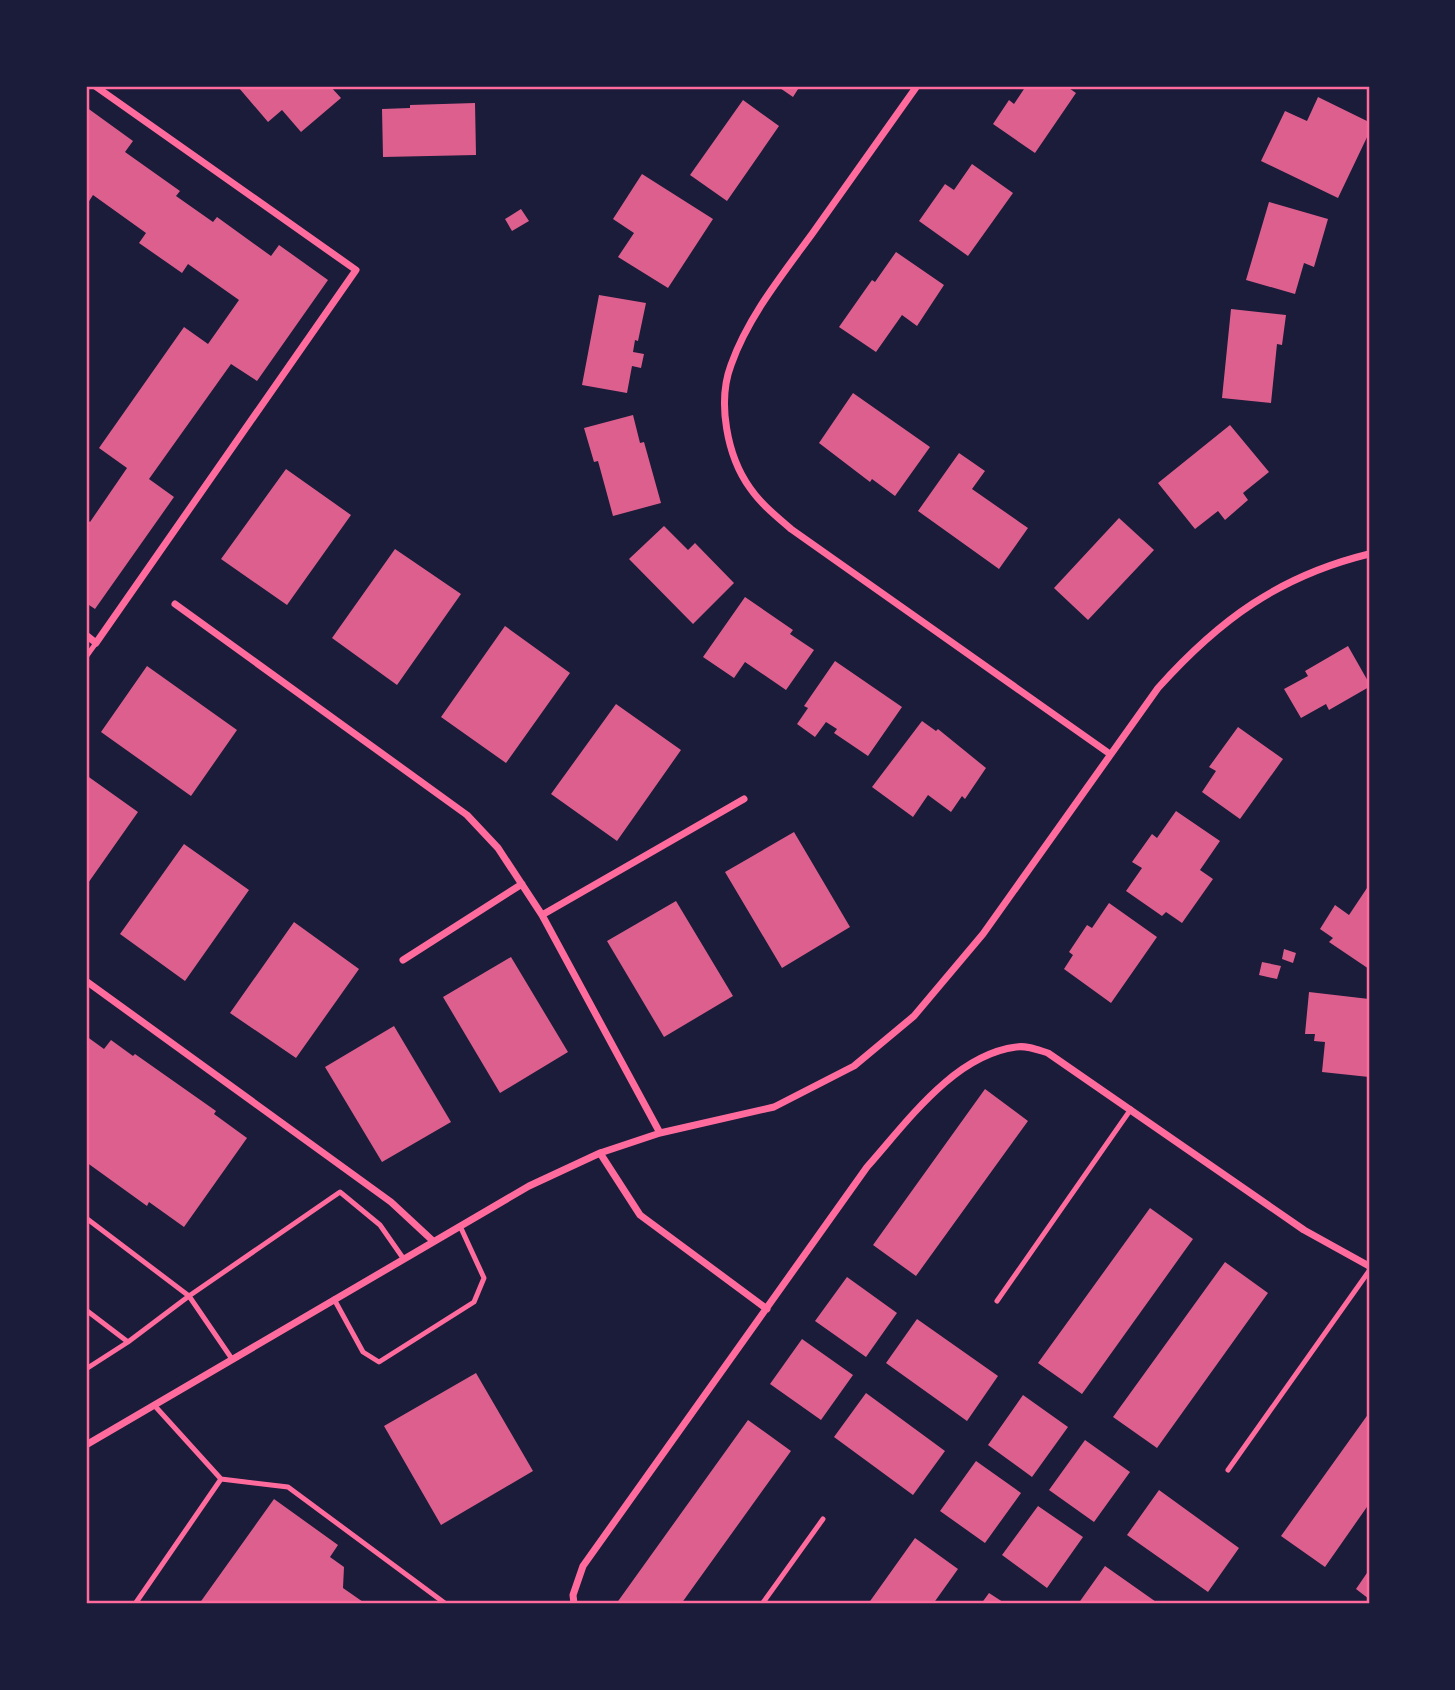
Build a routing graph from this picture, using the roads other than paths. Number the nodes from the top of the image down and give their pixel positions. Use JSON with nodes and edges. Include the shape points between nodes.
{"nodes":[{"id":1,"x":95,"y":86,"type":"edge"},
{"id":2,"x":918,"y":86,"type":"edge"},
{"id":3,"x":1369,"y":554,"type":"edge"},
{"id":4,"x":175,"y":604,"type":"dead end"},
{"id":5,"x":86,"y":635,"type":"edge"},
{"id":6,"x":96,"y":643,"type":"junction"},
{"id":7,"x":86,"y":657,"type":"edge"},
{"id":8,"x":1110,"y":754,"type":"junction"},
{"id":9,"x":744,"y":799,"type":"dead end"},
{"id":10,"x":522,"y":884,"type":"junction"},
{"id":11,"x":542,"y":915,"type":"junction"},
{"id":12,"x":403,"y":960,"type":"dead end"},
{"id":13,"x":86,"y":981,"type":"edge"},
{"id":14,"x":1131,"y":1109,"type":"junction"},
{"id":15,"x":660,"y":1133,"type":"junction"},
{"id":16,"x":600,"y":1153,"type":"junction"},
{"id":17,"x":86,"y":1219,"type":"edge"},
{"id":18,"x":460,"y":1226,"type":"junction"},
{"id":19,"x":433,"y":1241,"type":"junction"},
{"id":20,"x":403,"y":1258,"type":"junction"},
{"id":21,"x":1369,"y":1266,"type":"edge"},
{"id":22,"x":1369,"y":1271,"type":"edge"},
{"id":23,"x":189,"y":1296,"type":"junction"},
{"id":24,"x":334,"y":1299,"type":"junction"},
{"id":25,"x":997,"y":1301,"type":"dead end"},
{"id":26,"x":767,"y":1309,"type":"junction"},
{"id":27,"x":86,"y":1310,"type":"edge"},
{"id":28,"x":128,"y":1342,"type":"junction"},
{"id":29,"x":232,"y":1359,"type":"junction"},
{"id":30,"x":86,"y":1369,"type":"edge"},
{"id":31,"x":154,"y":1405,"type":"junction"},
{"id":32,"x":86,"y":1445,"type":"edge"},
{"id":33,"x":1227,"y":1470,"type":"dead end"},
{"id":34,"x":221,"y":1479,"type":"junction"},
{"id":35,"x":823,"y":1519,"type":"dead end"},
{"id":36,"x":135,"y":1604,"type":"edge"},
{"id":37,"x":446,"y":1604,"type":"edge"},
{"id":38,"x":574,"y":1604,"type":"edge"},
{"id":39,"x":762,"y":1604,"type":"edge"}],
"edges":[{"from":1,"to":6,"type":"street","via":[[356,270]]},
{"from":2,"to":8,"type":"street","via":[[744,335],[730,367],[724,400],[731,449],[748,486],[791,529]]},
{"from":3,"to":8,"type":"street","via":[[1300,577],[1233,616],[1158,688]]},
{"from":4,"to":10,"type":"street","via":[[467,815],[498,848]]},
{"from":5,"to":6,"type":"street"},
{"from":6,"to":7,"type":"lane"},
{"from":8,"to":15,"type":"street","via":[[983,934],[914,1016],[854,1066],[774,1107]]},
{"from":9,"to":11,"type":"street"},
{"from":10,"to":11,"type":"street"},
{"from":10,"to":12,"type":"street"},
{"from":11,"to":15,"type":"street"},
{"from":13,"to":19,"type":"street","via":[[391,1202]]},
{"from":14,"to":21,"type":"street","via":[[1304,1230]]},
{"from":14,"to":25,"type":"lane"},
{"from":14,"to":26,"type":"street","via":[[1048,1053],[1019,1046],[982,1055],[952,1077],[867,1167]]},
{"from":15,"to":16,"type":"street"},
{"from":16,"to":18,"type":"street","via":[[529,1186]]},
{"from":16,"to":26,"type":"street","via":[[640,1215]]},
{"from":17,"to":23,"type":"lane"},
{"from":18,"to":19,"type":"street"},
{"from":18,"to":24,"type":"lane","via":[[484,1278],[474,1302],[379,1362],[363,1352]]},
{"from":19,"to":20,"type":"street"},
{"from":20,"to":23,"type":"lane","via":[[380,1225],[340,1192]]},
{"from":20,"to":24,"type":"street"},
{"from":22,"to":33,"type":"lane"},
{"from":23,"to":28,"type":"lane"},
{"from":23,"to":29,"type":"lane"},
{"from":24,"to":29,"type":"street"},
{"from":26,"to":38,"type":"street","via":[[583,1566]]},
{"from":27,"to":28,"type":"lane"},
{"from":28,"to":30,"type":"lane"},
{"from":29,"to":31,"type":"street"},
{"from":31,"to":32,"type":"street"},
{"from":31,"to":34,"type":"lane"},
{"from":34,"to":36,"type":"lane"},
{"from":34,"to":37,"type":"lane","via":[[288,1487]]},
{"from":35,"to":39,"type":"lane"}]}
